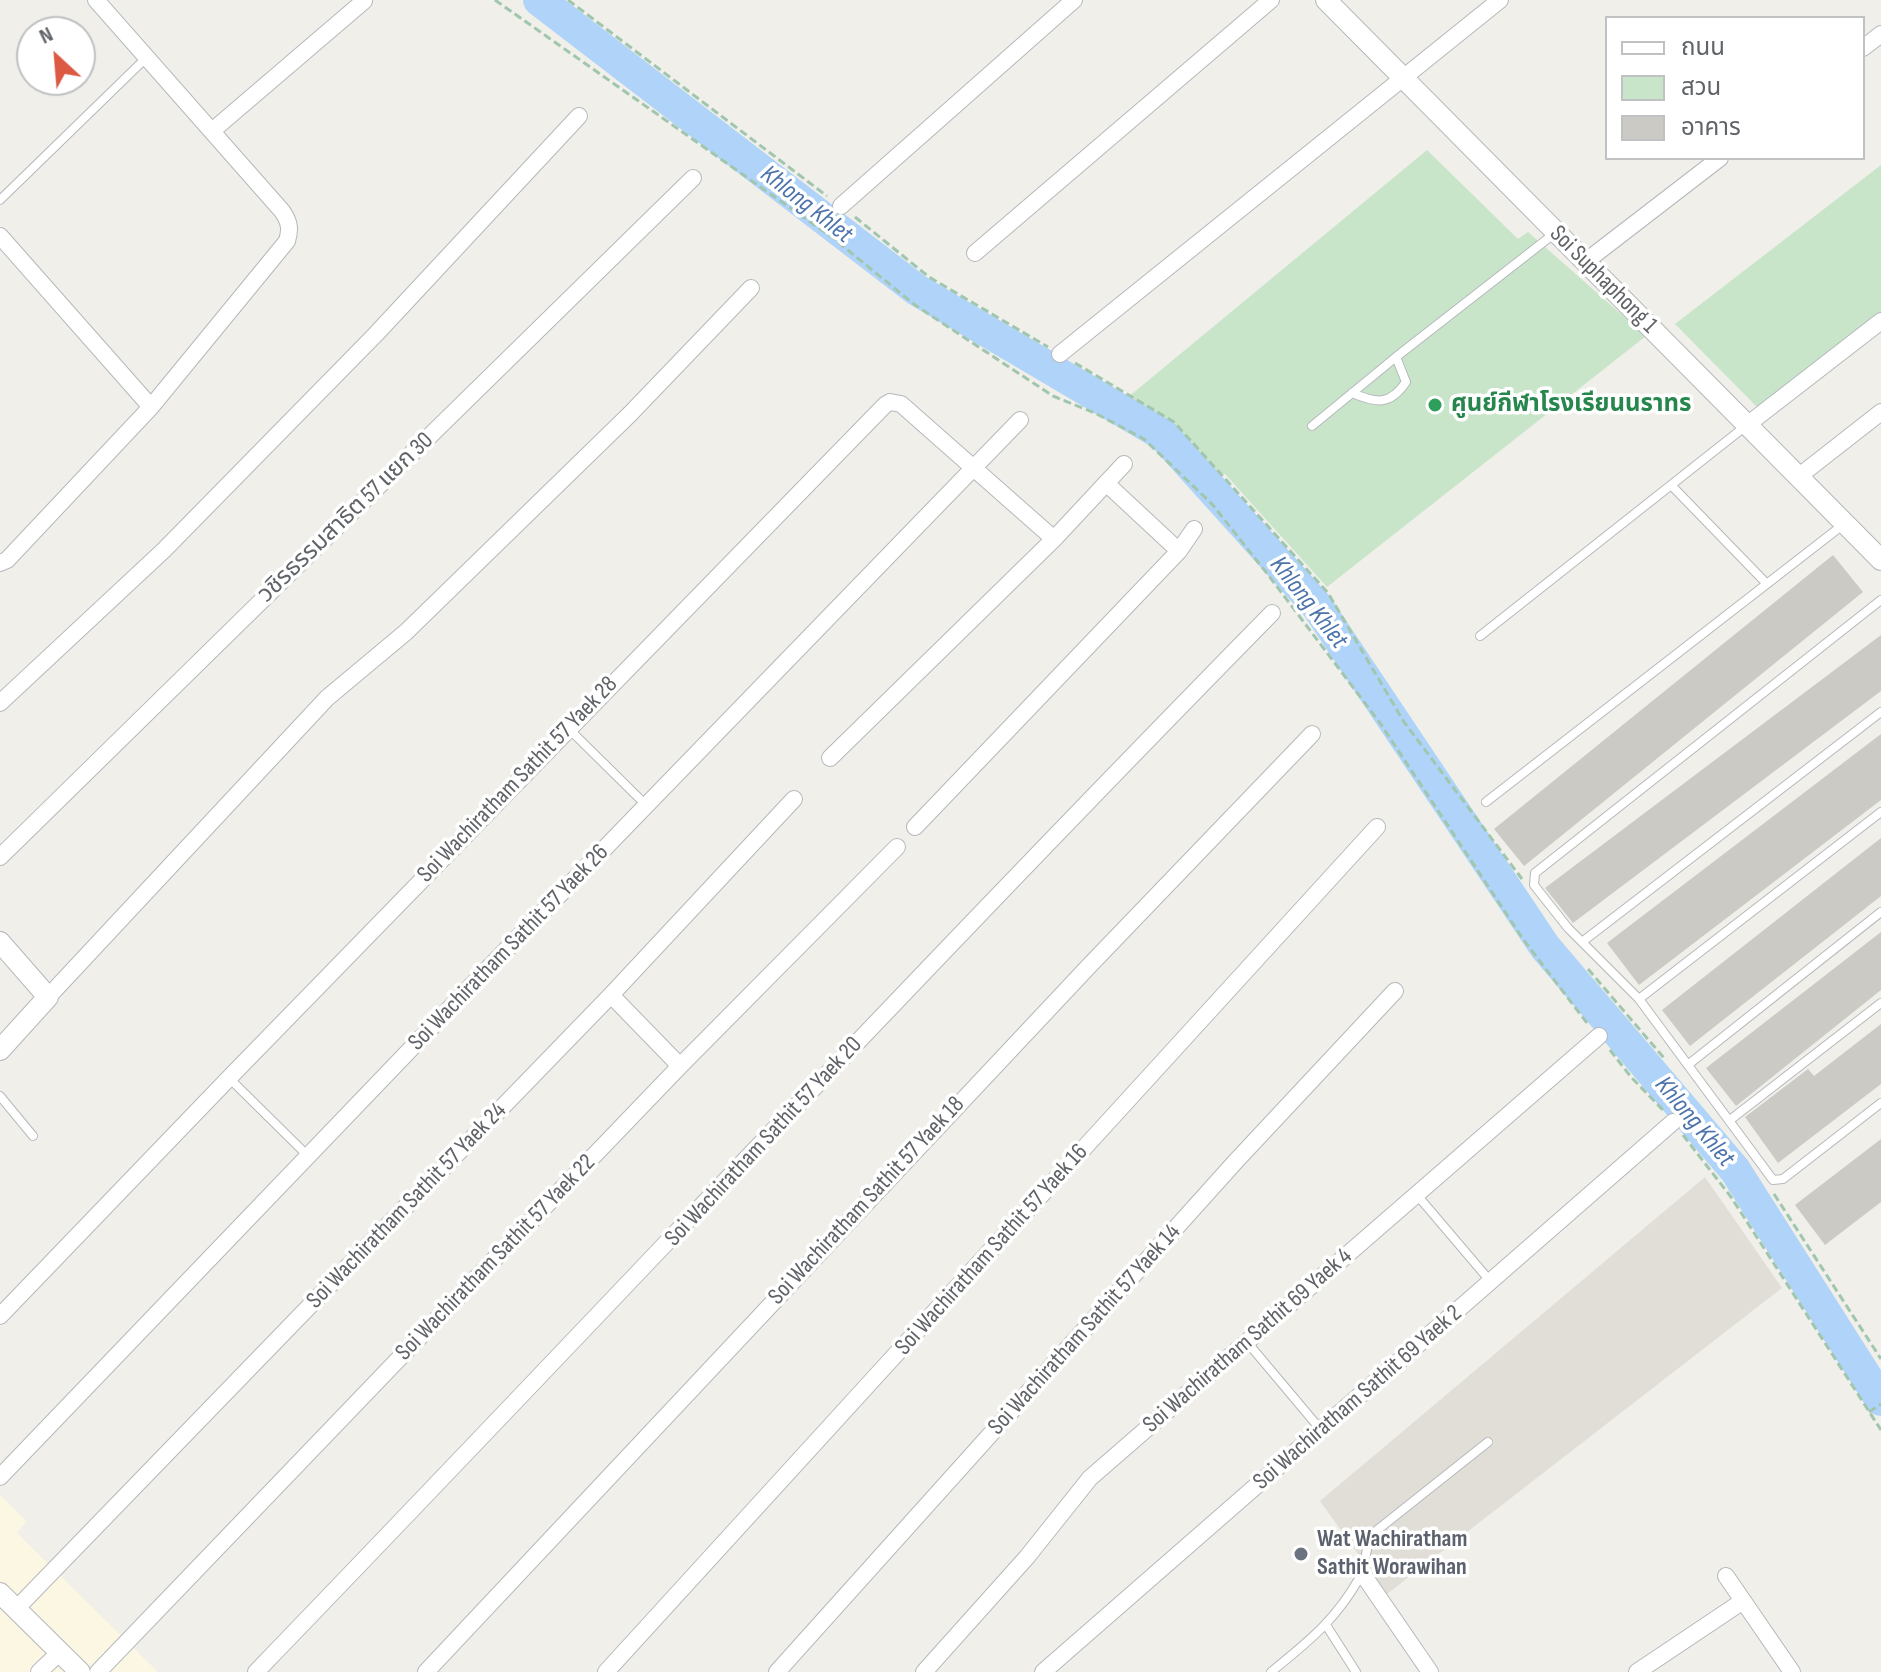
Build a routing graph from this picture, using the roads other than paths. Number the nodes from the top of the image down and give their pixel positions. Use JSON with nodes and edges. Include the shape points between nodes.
{"nodes":[{"id":1,"x":96,"y":0,"type":"edge"},
{"id":2,"x":1074,"y":0,"type":"edge"},
{"id":3,"x":1271,"y":0,"type":"edge"},
{"id":4,"x":1326,"y":0,"type":"edge"},
{"id":5,"x":1500,"y":0,"type":"edge"},
{"id":6,"x":364,"y":1,"type":"edge"},
{"id":7,"x":1881,"y":34,"type":"edge"},
{"id":8,"x":1865,"y":46,"type":"edge"},
{"id":9,"x":146,"y":58,"type":"junction"},
{"id":10,"x":1402,"y":77,"type":"junction"},
{"id":11,"x":579,"y":116,"type":"dead end"},
{"id":12,"x":212,"y":131,"type":"junction"},
{"id":13,"x":1717,"y":160,"type":"edge"},
{"id":14,"x":693,"y":178,"type":"dead end"},
{"id":15,"x":0,"y":200,"type":"edge"},
{"id":16,"x":841,"y":206,"type":"dead end"},
{"id":17,"x":1555,"y":233,"type":"junction"},
{"id":18,"x":0,"y":236,"type":"edge"},
{"id":19,"x":975,"y":253,"type":"dead end"},
{"id":20,"x":1585,"y":262,"type":"junction"},
{"id":21,"x":751,"y":288,"type":"dead end"},
{"id":22,"x":1881,"y":321,"type":"edge"},
{"id":23,"x":1060,"y":354,"type":"dead end"},
{"id":24,"x":1396,"y":357,"type":"junction"},
{"id":25,"x":1352,"y":393,"type":"junction"},
{"id":26,"x":151,"y":407,"type":"junction"},
{"id":27,"x":1881,"y":412,"type":"edge"},
{"id":28,"x":1020,"y":420,"type":"dead end"},
{"id":29,"x":1747,"y":425,"type":"junction"},
{"id":30,"x":1312,"y":426,"type":"dead end"},
{"id":31,"x":1124,"y":464,"type":"dead end"},
{"id":32,"x":973,"y":468,"type":"junction"},
{"id":33,"x":1798,"y":477,"type":"junction"},
{"id":34,"x":1107,"y":484,"type":"junction"},
{"id":35,"x":1671,"y":485,"type":"junction"},
{"id":36,"x":1844,"y":524,"type":"junction"},
{"id":37,"x":1194,"y":529,"type":"dead end"},
{"id":38,"x":1054,"y":539,"type":"junction"},
{"id":39,"x":1179,"y":551,"type":"junction"},
{"id":40,"x":1881,"y":560,"type":"edge"},
{"id":41,"x":0,"y":563,"type":"edge"},
{"id":42,"x":1767,"y":584,"type":"junction"},
{"id":43,"x":1881,"y":600,"type":"edge"},
{"id":44,"x":1272,"y":613,"type":"dead end"},
{"id":45,"x":1480,"y":636,"type":"dead end"},
{"id":46,"x":0,"y":703,"type":"edge"},
{"id":47,"x":1881,"y":712,"type":"edge"},
{"id":48,"x":568,"y":729,"type":"junction"},
{"id":49,"x":1312,"y":734,"type":"dead end"},
{"id":50,"x":830,"y":758,"type":"dead end"},
{"id":51,"x":794,"y":799,"type":"dead end"},
{"id":52,"x":1486,"y":802,"type":"dead end"},
{"id":53,"x":647,"y":806,"type":"junction"},
{"id":54,"x":1881,"y":812,"type":"edge"},
{"id":55,"x":915,"y":827,"type":"dead end"},
{"id":56,"x":1377,"y":827,"type":"dead end"},
{"id":57,"x":897,"y":847,"type":"dead end"},
{"id":58,"x":0,"y":857,"type":"edge"},
{"id":59,"x":1881,"y":912,"type":"edge"},
{"id":60,"x":0,"y":942,"type":"edge"},
{"id":61,"x":1582,"y":942,"type":"junction"},
{"id":62,"x":1395,"y":991,"type":"dead end"},
{"id":63,"x":611,"y":995,"type":"junction"},
{"id":64,"x":48,"y":997,"type":"junction"},
{"id":65,"x":1639,"y":999,"type":"junction"},
{"id":66,"x":1881,"y":1003,"type":"edge"},
{"id":67,"x":1599,"y":1036,"type":"dead end"},
{"id":68,"x":0,"y":1050,"type":"edge"},
{"id":69,"x":1689,"y":1064,"type":"junction"},
{"id":70,"x":680,"y":1066,"type":"junction"},
{"id":71,"x":229,"y":1078,"type":"junction"},
{"id":72,"x":0,"y":1096,"type":"edge"},
{"id":73,"x":1881,"y":1103,"type":"edge"},
{"id":74,"x":1730,"y":1120,"type":"junction"},
{"id":75,"x":1673,"y":1122,"type":"dead end"},
{"id":76,"x":33,"y":1136,"type":"dead end"},
{"id":77,"x":308,"y":1156,"type":"junction"},
{"id":78,"x":1417,"y":1194,"type":"junction"},
{"id":79,"x":1491,"y":1282,"type":"junction"},
{"id":80,"x":0,"y":1316,"type":"edge"},
{"id":81,"x":1247,"y":1342,"type":"junction"},
{"id":82,"x":1322,"y":1430,"type":"junction"},
{"id":83,"x":1488,"y":1442,"type":"dead end"},
{"id":84,"x":0,"y":1477,"type":"edge"},
{"id":85,"x":1362,"y":1573,"type":"junction"},
{"id":86,"x":1726,"y":1576,"type":"dead end"},
{"id":87,"x":0,"y":1593,"type":"edge"},
{"id":88,"x":1743,"y":1601,"type":"junction"},
{"id":89,"x":16,"y":1609,"type":"junction"},
{"id":90,"x":1326,"y":1625,"type":"junction"},
{"id":91,"x":60,"y":1652,"type":"junction"},
{"id":92,"x":39,"y":1672,"type":"edge"},
{"id":93,"x":80,"y":1672,"type":"edge"},
{"id":94,"x":98,"y":1672,"type":"edge"},
{"id":95,"x":256,"y":1672,"type":"edge"},
{"id":96,"x":426,"y":1672,"type":"edge"},
{"id":97,"x":606,"y":1672,"type":"edge"},
{"id":98,"x":777,"y":1672,"type":"edge"},
{"id":99,"x":924,"y":1672,"type":"edge"},
{"id":100,"x":1043,"y":1672,"type":"edge"},
{"id":101,"x":1271,"y":1672,"type":"edge"},
{"id":102,"x":1356,"y":1672,"type":"edge"},
{"id":103,"x":1430,"y":1672,"type":"edge"},
{"id":104,"x":1637,"y":1672,"type":"edge"},
{"id":105,"x":1792,"y":1672,"type":"edge"}],
"edges":[{"from":1,"to":9,"type":"street"},
{"from":2,"to":16,"type":"street"},
{"from":3,"to":19,"type":"street"},
{"from":4,"to":10,"type":"street","name":"Soi Suphaphong 1"},
{"from":5,"to":10,"type":"street"},
{"from":6,"to":12,"type":"street"},
{"from":7,"to":8,"type":"street"},
{"from":9,"to":12,"type":"street"},
{"from":9,"to":15,"type":"lane"},
{"from":10,"to":17,"type":"street","name":"Soi Suphaphong 1"},
{"from":10,"to":23,"type":"street"},
{"from":11,"to":46,"type":"street","via":[[176,539]]},
{"from":12,"to":26,"type":"street","via":[[282,211],[290,231]]},
{"from":13,"to":20,"type":"street"},
{"from":14,"to":58,"type":"street","name":"วชิรธรรมสาธิต 57 แยก 30"},
{"from":17,"to":20,"type":"street","name":"Soi Suphaphong 1"},
{"from":17,"to":24,"type":"lane"},
{"from":18,"to":26,"type":"street"},
{"from":20,"to":29,"type":"street","name":"Soi Suphaphong 1"},
{"from":21,"to":64,"type":"street","via":[[406,632],[327,698]]},
{"from":22,"to":29,"type":"street"},
{"from":24,"to":25,"type":"lane"},
{"from":24,"to":25,"type":"lane","via":[[1406,382],[1399,392],[1382,401]]},
{"from":25,"to":30,"type":"lane"},
{"from":26,"to":41,"type":"street"},
{"from":27,"to":33,"type":"street"},
{"from":28,"to":32,"type":"street","name":"Soi Wachiratham Sathit 57 Yaek 26"},
{"from":29,"to":33,"type":"street","name":"Soi Suphaphong 1"},
{"from":29,"to":35,"type":"lane"},
{"from":31,"to":34,"type":"street"},
{"from":32,"to":38,"type":"street","name":"Soi Wachiratham Sathit 57 Yaek 28"},
{"from":32,"to":48,"type":"street","name":"Soi Wachiratham Sathit 57 Yaek 28","via":[[901,404],[885,405]]},
{"from":32,"to":53,"type":"street","name":"Soi Wachiratham Sathit 57 Yaek 26"},
{"from":33,"to":36,"type":"street","name":"Soi Suphaphong 1"},
{"from":34,"to":38,"type":"street"},
{"from":34,"to":39,"type":"street"},
{"from":35,"to":42,"type":"lane"},
{"from":35,"to":45,"type":"lane"},
{"from":36,"to":40,"type":"street","name":"Soi Suphaphong 1"},
{"from":36,"to":42,"type":"lane"},
{"from":37,"to":39,"type":"street"},
{"from":38,"to":50,"type":"street"},
{"from":39,"to":55,"type":"street"},
{"from":42,"to":52,"type":"lane"},
{"from":43,"to":61,"type":"lane","via":[[1535,873],[1534,885]]},
{"from":44,"to":95,"type":"street","name":"Soi Wachiratham Sathit 57 Yaek 20"},
{"from":47,"to":61,"type":"lane"},
{"from":48,"to":53,"type":"lane"},
{"from":48,"to":71,"type":"street","name":"Soi Wachiratham Sathit 57 Yaek 28"},
{"from":49,"to":96,"type":"street","name":"Soi Wachiratham Sathit 57 Yaek 18"},
{"from":51,"to":63,"type":"street","name":"Soi Wachiratham Sathit 57 Yaek 24"},
{"from":53,"to":77,"type":"street","name":"Soi Wachiratham Sathit 57 Yaek 26"},
{"from":54,"to":65,"type":"lane"},
{"from":56,"to":97,"type":"street","name":"Soi Wachiratham Sathit 57 Yaek 16"},
{"from":57,"to":70,"type":"street","name":"Soi Wachiratham Sathit 57 Yaek 22"},
{"from":59,"to":69,"type":"lane"},
{"from":60,"to":64,"type":"street"},
{"from":61,"to":65,"type":"lane"},
{"from":62,"to":98,"type":"street","name":"Soi Wachiratham Sathit 57 Yaek 14"},
{"from":63,"to":70,"type":"street"},
{"from":63,"to":89,"type":"street","name":"Soi Wachiratham Sathit 57 Yaek 24"},
{"from":64,"to":68,"type":"street"},
{"from":65,"to":69,"type":"lane"},
{"from":66,"to":74,"type":"lane"},
{"from":67,"to":78,"type":"street","name":"Soi Wachiratham Sathit 69 Yaek 4"},
{"from":69,"to":74,"type":"lane"},
{"from":70,"to":94,"type":"street","name":"Soi Wachiratham Sathit 57 Yaek 22"},
{"from":71,"to":77,"type":"lane"},
{"from":71,"to":80,"type":"street","name":"Soi Wachiratham Sathit 57 Yaek 28"},
{"from":72,"to":76,"type":"lane"},
{"from":73,"to":74,"type":"lane","via":[[1778,1181]]},
{"from":75,"to":79,"type":"street","name":"Soi Wachiratham Sathit 69 Yaek 2"},
{"from":77,"to":84,"type":"street","name":"Soi Wachiratham Sathit 57 Yaek 26"},
{"from":78,"to":79,"type":"lane"},
{"from":78,"to":81,"type":"street","name":"Soi Wachiratham Sathit 69 Yaek 4"},
{"from":79,"to":82,"type":"street","name":"Soi Wachiratham Sathit 69 Yaek 2"},
{"from":81,"to":82,"type":"lane"},
{"from":81,"to":99,"type":"street","name":"Soi Wachiratham Sathit 69 Yaek 4","via":[[1090,1478]]},
{"from":82,"to":100,"type":"street","name":"Soi Wachiratham Sathit 69 Yaek 2"},
{"from":83,"to":85,"type":"lane","via":[[1376,1531],[1367,1543]]},
{"from":85,"to":90,"type":"lane"},
{"from":85,"to":103,"type":"street"},
{"from":86,"to":88,"type":"street"},
{"from":87,"to":89,"type":"street"},
{"from":88,"to":104,"type":"street"},
{"from":88,"to":105,"type":"street"},
{"from":89,"to":91,"type":"street"},
{"from":90,"to":101,"type":"lane"},
{"from":90,"to":102,"type":"lane"},
{"from":91,"to":92,"type":"street"},
{"from":91,"to":93,"type":"street"}]}
